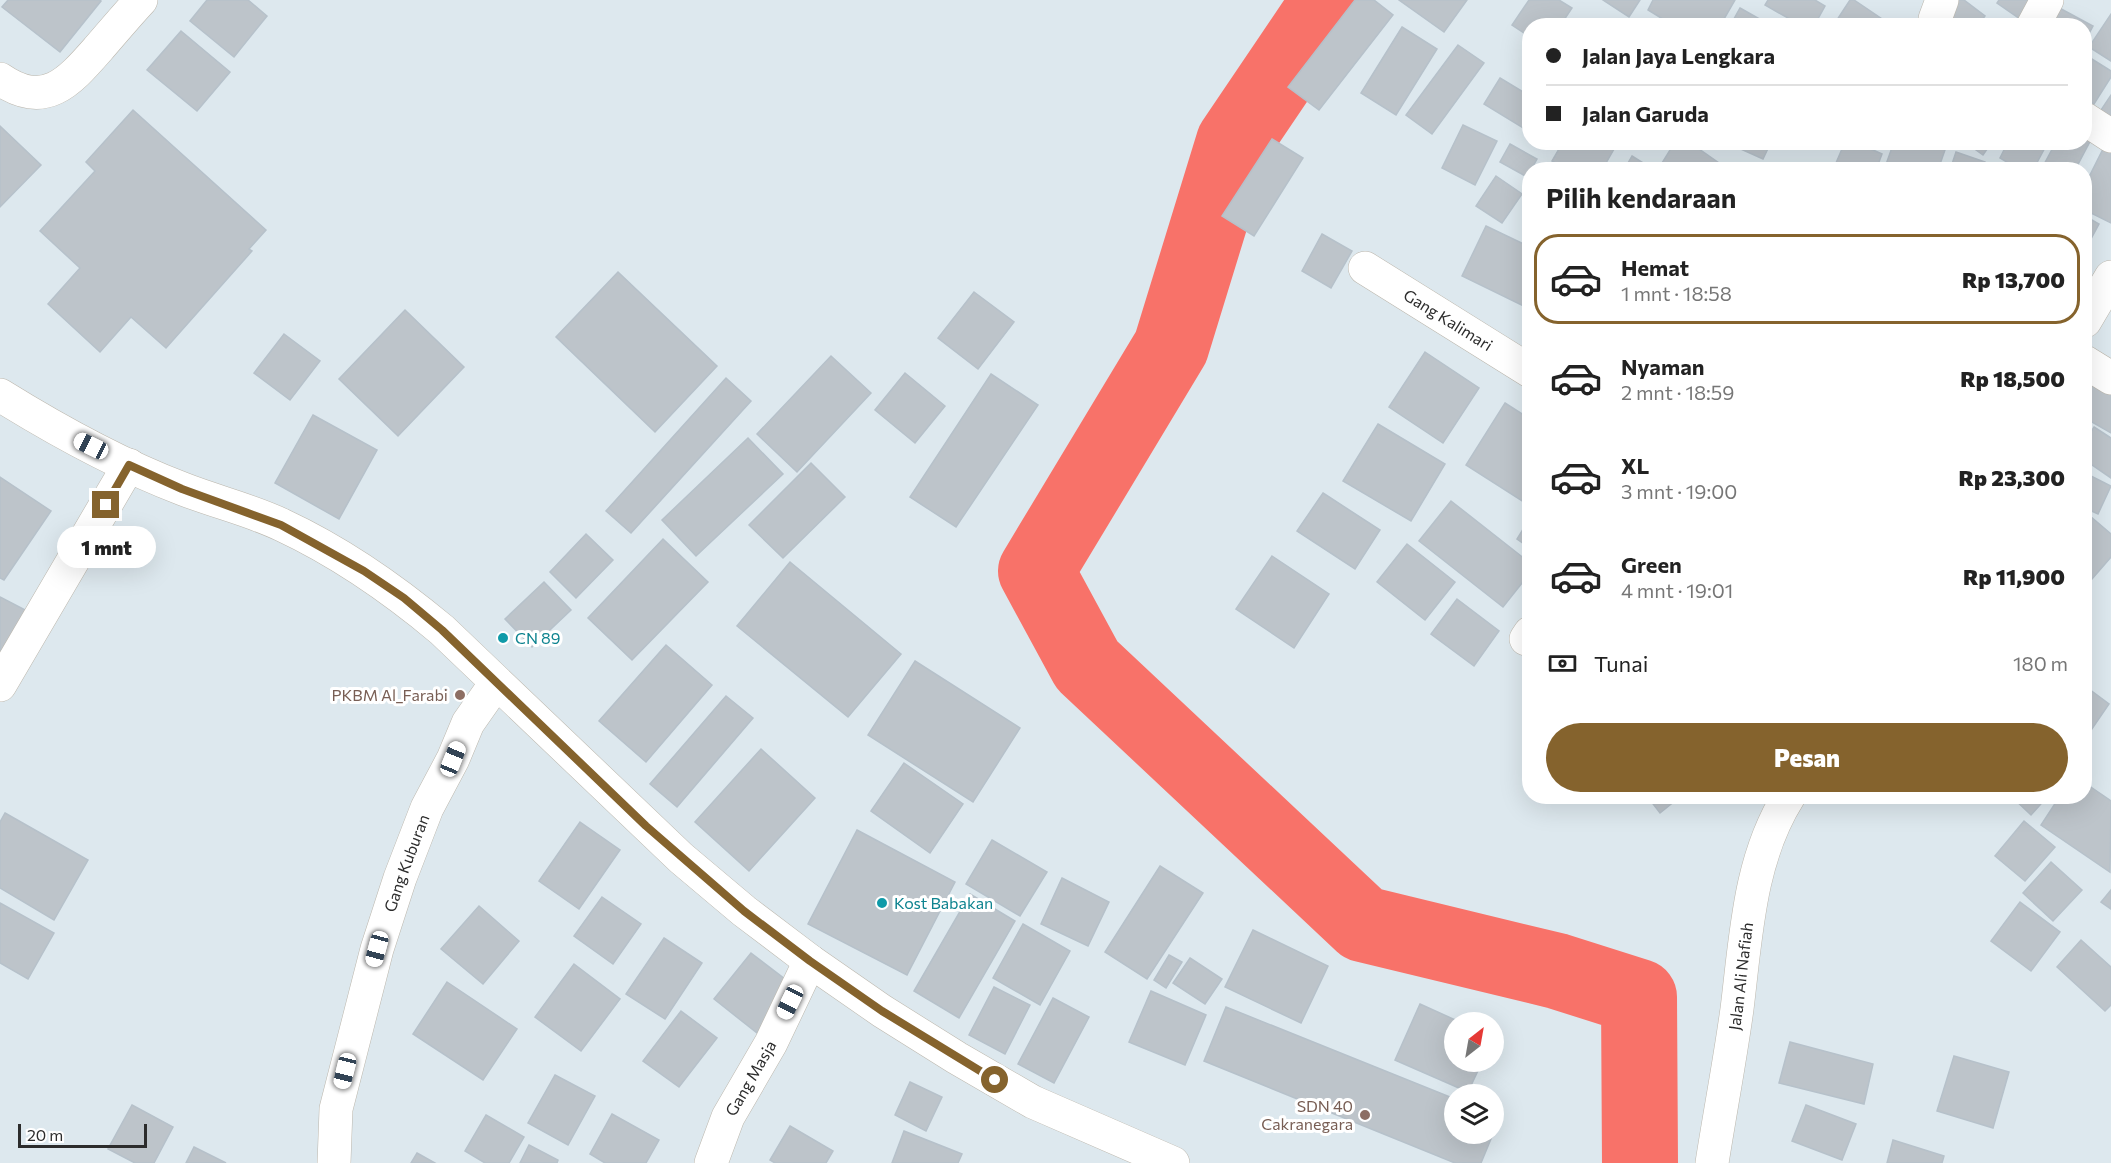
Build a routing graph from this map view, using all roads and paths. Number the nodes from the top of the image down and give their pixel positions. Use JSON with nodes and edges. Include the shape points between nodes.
{"nodes":[{"id":1,"x":141,"y":0,"type":"edge"},
{"id":2,"x":1942,"y":0,"type":"edge"},
{"id":3,"x":2047,"y":0,"type":"edge"},
{"id":4,"x":1935,"y":18,"type":"edge"},
{"id":5,"x":2037,"y":18,"type":"edge"},
{"id":6,"x":0,"y":79,"type":"edge"},
{"id":7,"x":2092,"y":124,"type":"edge"},
{"id":8,"x":2111,"y":136,"type":"edge"},
{"id":9,"x":1365,"y":268,"type":"dead end"},
{"id":10,"x":2111,"y":278,"type":"edge"},
{"id":11,"x":2092,"y":309,"type":"edge"},
{"id":12,"x":1522,"y":366,"type":"edge"},
{"id":13,"x":2092,"y":366,"type":"edge"},
{"id":14,"x":2111,"y":378,"type":"edge"},
{"id":15,"x":0,"y":395,"type":"edge"},
{"id":16,"x":129,"y":465,"type":"junction"},
{"id":17,"x":496,"y":683,"type":"junction"},
{"id":18,"x":0,"y":685,"type":"edge"},
{"id":19,"x":1784,"y":804,"type":"edge"},
{"id":20,"x":810,"y":961,"type":"junction"},
{"id":21,"x":334,"y":1163,"type":"edge"},
{"id":22,"x":711,"y":1163,"type":"edge"},
{"id":23,"x":1173,"y":1163,"type":"edge"},
{"id":24,"x":1712,"y":1163,"type":"edge"}],
"edges":[{"from":1,"to":6,"type":"street","via":[[76,75],[61,86],[24,91]]},
{"from":2,"to":4,"type":"street"},
{"from":3,"to":5,"type":"street"},
{"from":7,"to":8,"type":"street"},
{"from":9,"to":12,"type":"street","name":"Gang Kalimari"},
{"from":10,"to":11,"type":"street"},
{"from":13,"to":14,"type":"street"},
{"from":15,"to":16,"type":"street"},
{"from":16,"to":17,"type":"street","via":[[281,525],[364,571],[442,630]]},
{"from":16,"to":18,"type":"street"},
{"from":17,"to":20,"type":"street","via":[[681,858]]},
{"from":17,"to":21,"type":"street","name":"Gang Kuburan","via":[[468,723],[427,808],[400,878],[377,949],[336,1109]]},
{"from":19,"to":24,"type":"street","name":"Jalan Ali Nafiah","via":[[1764,845],[1745,929],[1737,1009]]},
{"from":20,"to":22,"type":"street","name":"Gang Masja","via":[[771,1043],[728,1117]]},
{"from":20,"to":23,"type":"street","via":[[1033,1102]]}]}
